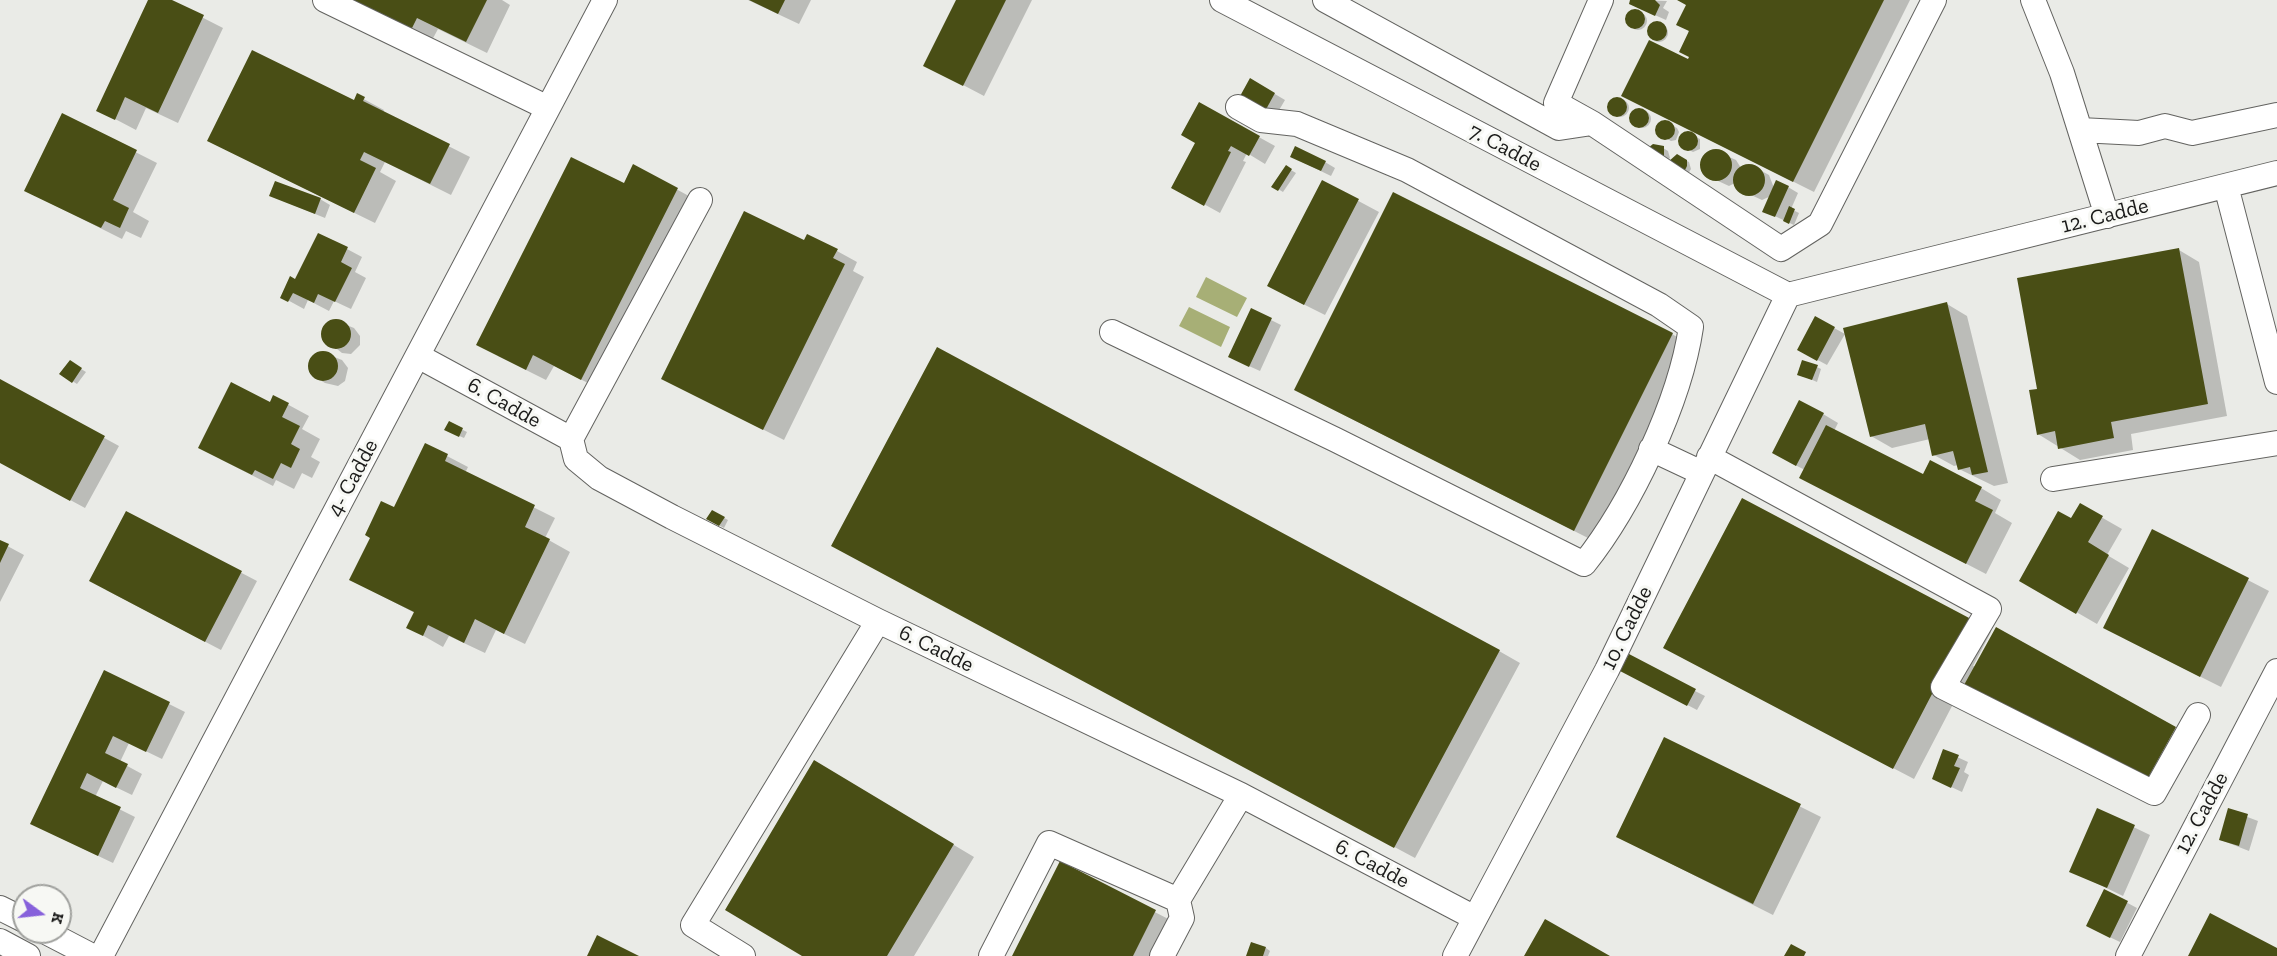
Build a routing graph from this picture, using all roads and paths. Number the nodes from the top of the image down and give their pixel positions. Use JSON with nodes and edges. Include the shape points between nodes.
{"nodes":[{"id":1,"x":325,"y":0,"type":"edge"},
{"id":2,"x":605,"y":0,"type":"edge"},
{"id":3,"x":1222,"y":0,"type":"edge"},
{"id":4,"x":1325,"y":0,"type":"edge"},
{"id":5,"x":1601,"y":0,"type":"edge"},
{"id":6,"x":1934,"y":0,"type":"edge"},
{"id":7,"x":2033,"y":0,"type":"edge"},
{"id":8,"x":1238,"y":107,"type":"dead end"},
{"id":9,"x":548,"y":108,"type":"junction"},
{"id":10,"x":2277,"y":115,"type":"edge"},
{"id":11,"x":1592,"y":123,"type":"junction"},
{"id":12,"x":2080,"y":130,"type":"junction"},
{"id":13,"x":2277,"y":173,"type":"edge"},
{"id":14,"x":2226,"y":186,"type":"junction"},
{"id":15,"x":700,"y":200,"type":"dead end"},
{"id":16,"x":2107,"y":216,"type":"junction"},
{"id":17,"x":1788,"y":295,"type":"junction"},
{"id":18,"x":1112,"y":332,"type":"dead end"},
{"id":19,"x":418,"y":356,"type":"junction"},
{"id":20,"x":2277,"y":382,"type":"edge"},
{"id":21,"x":571,"y":439,"type":"junction"},
{"id":22,"x":2277,"y":443,"type":"edge"},
{"id":23,"x":1651,"y":449,"type":"junction"},
{"id":24,"x":1706,"y":465,"type":"junction"},
{"id":25,"x":2053,"y":479,"type":"dead end"},
{"id":26,"x":878,"y":621,"type":"junction"},
{"id":27,"x":2277,"y":671,"type":"edge"},
{"id":28,"x":2198,"y":715,"type":"dead end"},
{"id":29,"x":1241,"y":795,"type":"junction"},
{"id":30,"x":1178,"y":900,"type":"junction"},
{"id":31,"x":1475,"y":918,"type":"junction"},
{"id":32,"x":0,"y":941,"type":"edge"},
{"id":33,"x":69,"y":944,"type":"edge"},
{"id":34,"x":28,"y":956,"type":"edge"},
{"id":35,"x":92,"y":956,"type":"edge"},
{"id":36,"x":101,"y":956,"type":"edge"},
{"id":37,"x":743,"y":956,"type":"edge"},
{"id":38,"x":991,"y":956,"type":"edge"},
{"id":39,"x":1162,"y":956,"type":"edge"},
{"id":40,"x":1455,"y":956,"type":"edge"},
{"id":41,"x":2128,"y":956,"type":"edge"}],
"edges":[{"from":1,"to":9,"type":"street"},
{"from":2,"to":9,"type":"street","name":"4- Cadde"},
{"from":3,"to":17,"type":"street","name":"7. Cadde"},
{"from":4,"to":11,"type":"street","via":[[1559,128]]},
{"from":5,"to":11,"type":"street","via":[[1556,103]]},
{"from":6,"to":11,"type":"street","via":[[1820,224],[1781,249]]},
{"from":7,"to":12,"type":"street"},
{"from":8,"to":23,"type":"street","via":[[1261,120],[1297,124],[1324,134],[1407,170],[1659,305],[1691,327],[1686,360]]},
{"from":9,"to":19,"type":"street","name":"4- Cadde"},
{"from":10,"to":12,"type":"street","via":[[2192,133],[2165,126],[2139,133]]},
{"from":12,"to":16,"type":"street"},
{"from":13,"to":14,"type":"street","name":"12. Cadde"},
{"from":14,"to":16,"type":"street","name":"12. Cadde"},
{"from":14,"to":20,"type":"street"},
{"from":15,"to":21,"type":"street"},
{"from":16,"to":17,"type":"street","name":"12. Cadde"},
{"from":17,"to":24,"type":"street","name":"10. Cadde"},
{"from":18,"to":23,"type":"street","via":[[1584,564],[1608,533]]},
{"from":19,"to":21,"type":"street","name":"6. Cadde"},
{"from":19,"to":36,"type":"street","name":"4- Cadde"},
{"from":21,"to":26,"type":"street","name":"6. Cadde","via":[[576,459],[599,478]]},
{"from":22,"to":25,"type":"street"},
{"from":23,"to":24,"type":"street"},
{"from":24,"to":28,"type":"street","via":[[1989,609],[1943,687],[2154,793]]},
{"from":24,"to":31,"type":"street","name":"10. Cadde","via":[[1607,670]]},
{"from":26,"to":29,"type":"street","name":"6. Cadde"},
{"from":26,"to":37,"type":"street","via":[[693,925]]},
{"from":27,"to":41,"type":"street","name":"12. Cadde"},
{"from":29,"to":30,"type":"street"},
{"from":29,"to":31,"type":"street","name":"6. Cadde"},
{"from":30,"to":38,"type":"street","via":[[1049,843]]},
{"from":30,"to":39,"type":"street","via":[[1182,918]]},
{"from":31,"to":40,"type":"street","name":"10. Cadde"},
{"from":32,"to":34,"type":"street"},
{"from":33,"to":35,"type":"street"}]}
